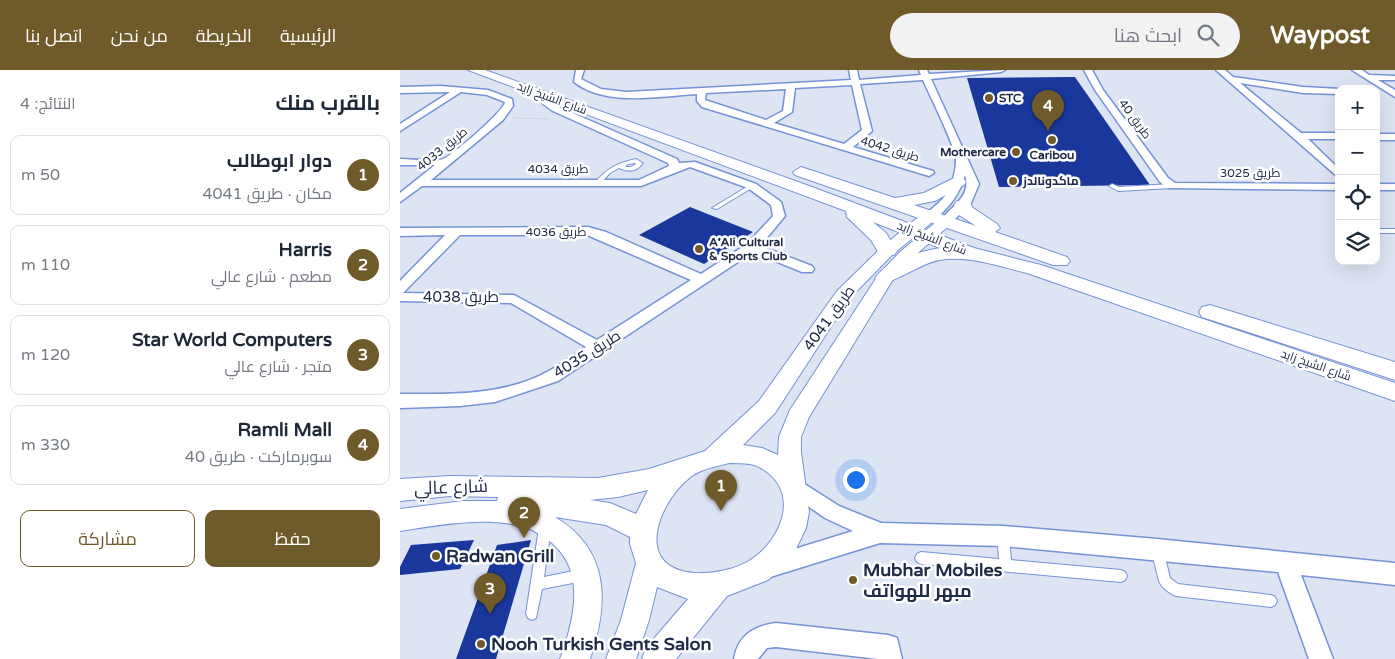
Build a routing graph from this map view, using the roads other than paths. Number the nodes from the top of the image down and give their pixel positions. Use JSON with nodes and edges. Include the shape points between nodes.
{"nodes":[{"id":1,"x":474,"y":70,"type":"edge"},
{"id":2,"x":501,"y":70,"type":"edge"},
{"id":3,"x":580,"y":70,"type":"edge"},
{"id":4,"x":853,"y":70,"type":"edge"},
{"id":5,"x":1001,"y":70,"type":"edge"},
{"id":6,"x":1088,"y":70,"type":"edge"},
{"id":7,"x":1220,"y":70,"type":"edge"},
{"id":8,"x":1356,"y":70,"type":"edge"},
{"id":9,"x":926,"y":74,"type":"edge"},
{"id":10,"x":1368,"y":77,"type":"junction"},
{"id":11,"x":1395,"y":78,"type":"edge"},
{"id":12,"x":1231,"y":79,"type":"junction"},
{"id":13,"x":857,"y":82,"type":"junction"},
{"id":14,"x":791,"y":86,"type":"junction"},
{"id":15,"x":400,"y":90,"type":"edge"},
{"id":16,"x":457,"y":91,"type":"junction"},
{"id":17,"x":702,"y":91,"type":"junction"},
{"id":18,"x":1335,"y":91,"type":"edge"},
{"id":19,"x":1392,"y":92,"type":"edge"},
{"id":20,"x":539,"y":94,"type":"junction"},
{"id":21,"x":500,"y":118,"type":"joint"},
{"id":22,"x":766,"y":124,"type":"junction"},
{"id":23,"x":402,"y":126,"type":"edge"},
{"id":24,"x":1300,"y":136,"type":"junction"},
{"id":25,"x":1335,"y":136,"type":"edge"},
{"id":26,"x":1380,"y":137,"type":"edge"},
{"id":27,"x":1395,"y":137,"type":"edge"},
{"id":28,"x":845,"y":148,"type":"junction"},
{"id":29,"x":961,"y":158,"type":"junction"},
{"id":30,"x":400,"y":162,"type":"edge"},
{"id":31,"x":446,"y":162,"type":"junction"},
{"id":32,"x":771,"y":162,"type":"dead end"},
{"id":33,"x":623,"y":164,"type":"dead end"},
{"id":34,"x":690,"y":164,"type":"joint"},
{"id":35,"x":675,"y":168,"type":"junction"},
{"id":36,"x":790,"y":168,"type":"dead end"},
{"id":37,"x":1335,"y":171,"type":"edge"},
{"id":38,"x":929,"y":173,"type":"dead end"},
{"id":39,"x":958,"y":182,"type":"junction"},
{"id":40,"x":421,"y":183,"type":"junction"},
{"id":41,"x":598,"y":183,"type":"junction"},
{"id":42,"x":1168,"y":183,"type":"junction"},
{"id":43,"x":752,"y":186,"type":"junction"},
{"id":44,"x":1112,"y":186,"type":"dead end"},
{"id":45,"x":1335,"y":187,"type":"edge"},
{"id":46,"x":1380,"y":187,"type":"edge"},
{"id":47,"x":1394,"y":188,"type":"edge"},
{"id":48,"x":806,"y":190,"type":"junction"},
{"id":49,"x":400,"y":199,"type":"edge"},
{"id":50,"x":837,"y":202,"type":"junction"},
{"id":51,"x":892,"y":203,"type":"junction"},
{"id":52,"x":964,"y":205,"type":"junction"},
{"id":53,"x":715,"y":208,"type":"dead end"},
{"id":54,"x":929,"y":226,"type":"junction"},
{"id":55,"x":1380,"y":231,"type":"edge"},
{"id":56,"x":1395,"y":231,"type":"edge"},
{"id":57,"x":400,"y":232,"type":"edge"},
{"id":58,"x":456,"y":232,"type":"junction"},
{"id":59,"x":752,"y":247,"type":"junction"},
{"id":60,"x":1027,"y":250,"type":"junction"},
{"id":61,"x":887,"y":251,"type":"junction"},
{"id":62,"x":967,"y":252,"type":"junction"},
{"id":63,"x":807,"y":269,"type":"dead end"},
{"id":64,"x":1090,"y":272,"type":"junction"},
{"id":65,"x":885,"y":278,"type":"junction"},
{"id":66,"x":702,"y":280,"type":"junction"},
{"id":67,"x":400,"y":289,"type":"edge"},
{"id":68,"x":400,"y":297,"type":"edge"},
{"id":69,"x":599,"y":348,"type":"junction"},
{"id":70,"x":1395,"y":371,"type":"edge"},
{"id":71,"x":1395,"y":392,"type":"edge"},
{"id":72,"x":400,"y":401,"type":"edge"},
{"id":73,"x":712,"y":458,"type":"junction"},
{"id":74,"x":679,"y":471,"type":"junction"},
{"id":75,"x":796,"y":486,"type":"junction"},
{"id":76,"x":400,"y":490,"type":"edge"},
{"id":77,"x":400,"y":507,"type":"edge"},
{"id":78,"x":544,"y":516,"type":"junction"},
{"id":79,"x":400,"y":520,"type":"edge"},
{"id":80,"x":642,"y":530,"type":"junction"},
{"id":81,"x":880,"y":532,"type":"junction"},
{"id":82,"x":1003,"y":536,"type":"junction"},
{"id":83,"x":1157,"y":549,"type":"junction"},
{"id":84,"x":921,"y":558,"type":"dead end"},
{"id":85,"x":1286,"y":563,"type":"junction"},
{"id":86,"x":649,"y":564,"type":"junction"},
{"id":87,"x":1005,"y":565,"type":"junction"},
{"id":88,"x":762,"y":568,"type":"junction"},
{"id":89,"x":588,"y":574,"type":"junction"},
{"id":90,"x":1395,"y":574,"type":"edge"},
{"id":91,"x":1121,"y":576,"type":"dead end"},
{"id":92,"x":536,"y":584,"type":"junction"},
{"id":93,"x":719,"y":584,"type":"junction"},
{"id":94,"x":1271,"y":601,"type":"dead end"},
{"id":95,"x":532,"y":614,"type":"dead end"},
{"id":96,"x":575,"y":659,"type":"edge"},
{"id":97,"x":621,"y":659,"type":"edge"},
{"id":98,"x":657,"y":659,"type":"edge"},
{"id":99,"x":746,"y":659,"type":"edge"},
{"id":100,"x":890,"y":659,"type":"edge"},
{"id":101,"x":1320,"y":659,"type":"edge"}],
"edges":[{"from":1,"to":20,"type":"main road","name":"شارع الشيخ زايد"},
{"from":2,"to":32,"type":"main road","name":"شارع الشيخ زايد"},
{"from":3,"to":17,"type":"street","via":[[576,78],[581,84],[602,92]]},
{"from":4,"to":13,"type":"street"},
{"from":5,"to":9,"type":"street"},
{"from":6,"to":42,"type":"street","name":"طريق 40","via":[[1099,90]]},
{"from":7,"to":12,"type":"street"},
{"from":8,"to":10,"type":"street"},
{"from":9,"to":13,"type":"street"},
{"from":9,"to":29,"type":"street","name":"طريق 4041"},
{"from":10,"to":11,"type":"street"},
{"from":10,"to":19,"type":"street"},
{"from":12,"to":18,"type":"street","via":[[1303,90]]},
{"from":12,"to":24,"type":"street"},
{"from":13,"to":14,"type":"street"},
{"from":13,"to":28,"type":"street","name":"طريق 4042","via":[[867,131]]},
{"from":14,"to":17,"type":"street"},
{"from":14,"to":22,"type":"street","via":[[787,112]]},
{"from":15,"to":16,"type":"street"},
{"from":16,"to":21,"type":"street","via":[[504,96],[509,106]]},
{"from":16,"to":23,"type":"street"},
{"from":17,"to":22,"type":"street","name":"طريق 4042","via":[[704,105]]},
{"from":20,"to":35,"type":"street","via":[[556,109],[673,160]]},
{"from":20,"to":48,"type":"main road","name":"شارع الشيخ زايد"},
{"from":21,"to":31,"type":"street","name":"طريق 4033"},
{"from":22,"to":28,"type":"street","name":"طريق 4042"},
{"from":24,"to":25,"type":"street"},
{"from":24,"to":37,"type":"street"},
{"from":26,"to":27,"type":"street"},
{"from":28,"to":38,"type":"street","name":"طريق 4042"},
{"from":29,"to":39,"type":"street","name":"طريق 4041"},
{"from":29,"to":52,"type":"street","name":"طريق 4041","via":[[973,184]]},
{"from":30,"to":31,"type":"street"},
{"from":31,"to":40,"type":"street","name":"طريق 4033"},
{"from":33,"to":41,"type":"lane","via":[[608,172]]},
{"from":34,"to":35,"type":"street","name":"طريق 4034"},
{"from":34,"to":43,"type":"street","name":"طريق 4035"},
{"from":35,"to":41,"type":"street","name":"طريق 4034","via":[[641,183]]},
{"from":36,"to":51,"type":"main road","name":"شارع الشيخ زايد"},
{"from":39,"to":51,"type":"main road","via":[[929,197]]},
{"from":39,"to":54,"type":"street","name":"طريق 4041"},
{"from":40,"to":41,"type":"street","name":"طريق 4034"},
{"from":40,"to":49,"type":"street","name":"طريق 4033"},
{"from":42,"to":44,"type":"lane","via":[[1118,189]]},
{"from":42,"to":45,"type":"street","name":"طريق 3025"},
{"from":43,"to":53,"type":"lane"},
{"from":43,"to":59,"type":"street","name":"طريق 4035","via":[[777,204],[779,216]]},
{"from":46,"to":47,"type":"street"},
{"from":48,"to":50,"type":"main road","name":"شارع الشيخ زايد"},
{"from":48,"to":54,"type":"main road","via":[[839,195]]},
{"from":50,"to":54,"type":"main road","name":"شارع الشيخ زايد"},
{"from":50,"to":61,"type":"main road","via":[[865,222]]},
{"from":51,"to":54,"type":"main road","name":"شارع الشيخ زايد"},
{"from":52,"to":54,"type":"street","name":"طريق 4041"},
{"from":52,"to":60,"type":"main road","via":[[971,216]]},
{"from":54,"to":60,"type":"main road","name":"شارع الشيخ زايد"},
{"from":54,"to":61,"type":"street","name":"طريق 4041"},
{"from":54,"to":62,"type":"main road","name":"شارع الشيخ زايد"},
{"from":54,"to":64,"type":"main road","via":[[1021,256]]},
{"from":54,"to":65,"type":"street","name":"طريق 4041"},
{"from":55,"to":56,"type":"lane"},
{"from":57,"to":58,"type":"street","name":"طريق 4036"},
{"from":58,"to":66,"type":"street","name":"طريق 4036","via":[[594,232]]},
{"from":58,"to":67,"type":"street","name":"طريق 4038"},
{"from":59,"to":63,"type":"street"},
{"from":59,"to":66,"type":"street","name":"طريق 4035"},
{"from":60,"to":64,"type":"main road","name":"شارع الشيخ زايد"},
{"from":61,"to":73,"type":"street","name":"طريق 4041","via":[[843,295],[767,407]]},
{"from":62,"to":65,"type":"main road","via":[[914,261],[896,268]]},
{"from":62,"to":71,"type":"main road","name":"شارع الشيخ زايد","via":[[1034,268]]},
{"from":64,"to":70,"type":"main road","name":"شارع الشيخ زايد"},
{"from":65,"to":75,"type":"street","name":"طريق 4041","via":[[798,416],[790,437],[789,452]]},
{"from":66,"to":69,"type":"street","name":"طريق 4035"},
{"from":68,"to":69,"type":"street","name":"طريق 4038","via":[[514,299]]},
{"from":69,"to":72,"type":"street","name":"طريق 4035","via":[[552,377],[501,396],[474,400]]},
{"from":73,"to":74,"type":"street"},
{"from":73,"to":75,"type":"street","via":[[729,454],[765,459]]},
{"from":74,"to":76,"type":"street","name":"شارع عالي","via":[[600,489],[450,485]]},
{"from":74,"to":80,"type":"street","via":[[654,500]]},
{"from":75,"to":81,"type":"street","via":[[832,512]]},
{"from":75,"to":88,"type":"street","via":[[796,521],[786,542]]},
{"from":77,"to":78,"type":"street","name":"شارع عالي","via":[[484,499]]},
{"from":78,"to":79,"type":"street","via":[[460,512]]},
{"from":78,"to":80,"type":"street","name":"شارع عالي","via":[[610,514]]},
{"from":78,"to":89,"type":"street","via":[[577,552]]},
{"from":78,"to":92,"type":"lane"},
{"from":80,"to":86,"type":"street"},
{"from":81,"to":82,"type":"street"},
{"from":81,"to":88,"type":"street"},
{"from":82,"to":83,"type":"street"},
{"from":82,"to":87,"type":"lane"},
{"from":83,"to":85,"type":"street"},
{"from":83,"to":94,"type":"lane","via":[[1165,581],[1176,590]]},
{"from":84,"to":87,"type":"lane"},
{"from":85,"to":90,"type":"street"},
{"from":85,"to":101,"type":"street"},
{"from":86,"to":93,"type":"street","via":[[661,576],[676,583],[696,588]]},
{"from":86,"to":97,"type":"street"},
{"from":87,"to":91,"type":"lane"},
{"from":88,"to":93,"type":"street"},
{"from":89,"to":92,"type":"lane"},
{"from":89,"to":96,"type":"street","via":[[589,612]]},
{"from":92,"to":95,"type":"lane"},
{"from":93,"to":98,"type":"street"},
{"from":99,"to":100,"type":"street","via":[[761,637],[776,635],[888,647]]}]}
